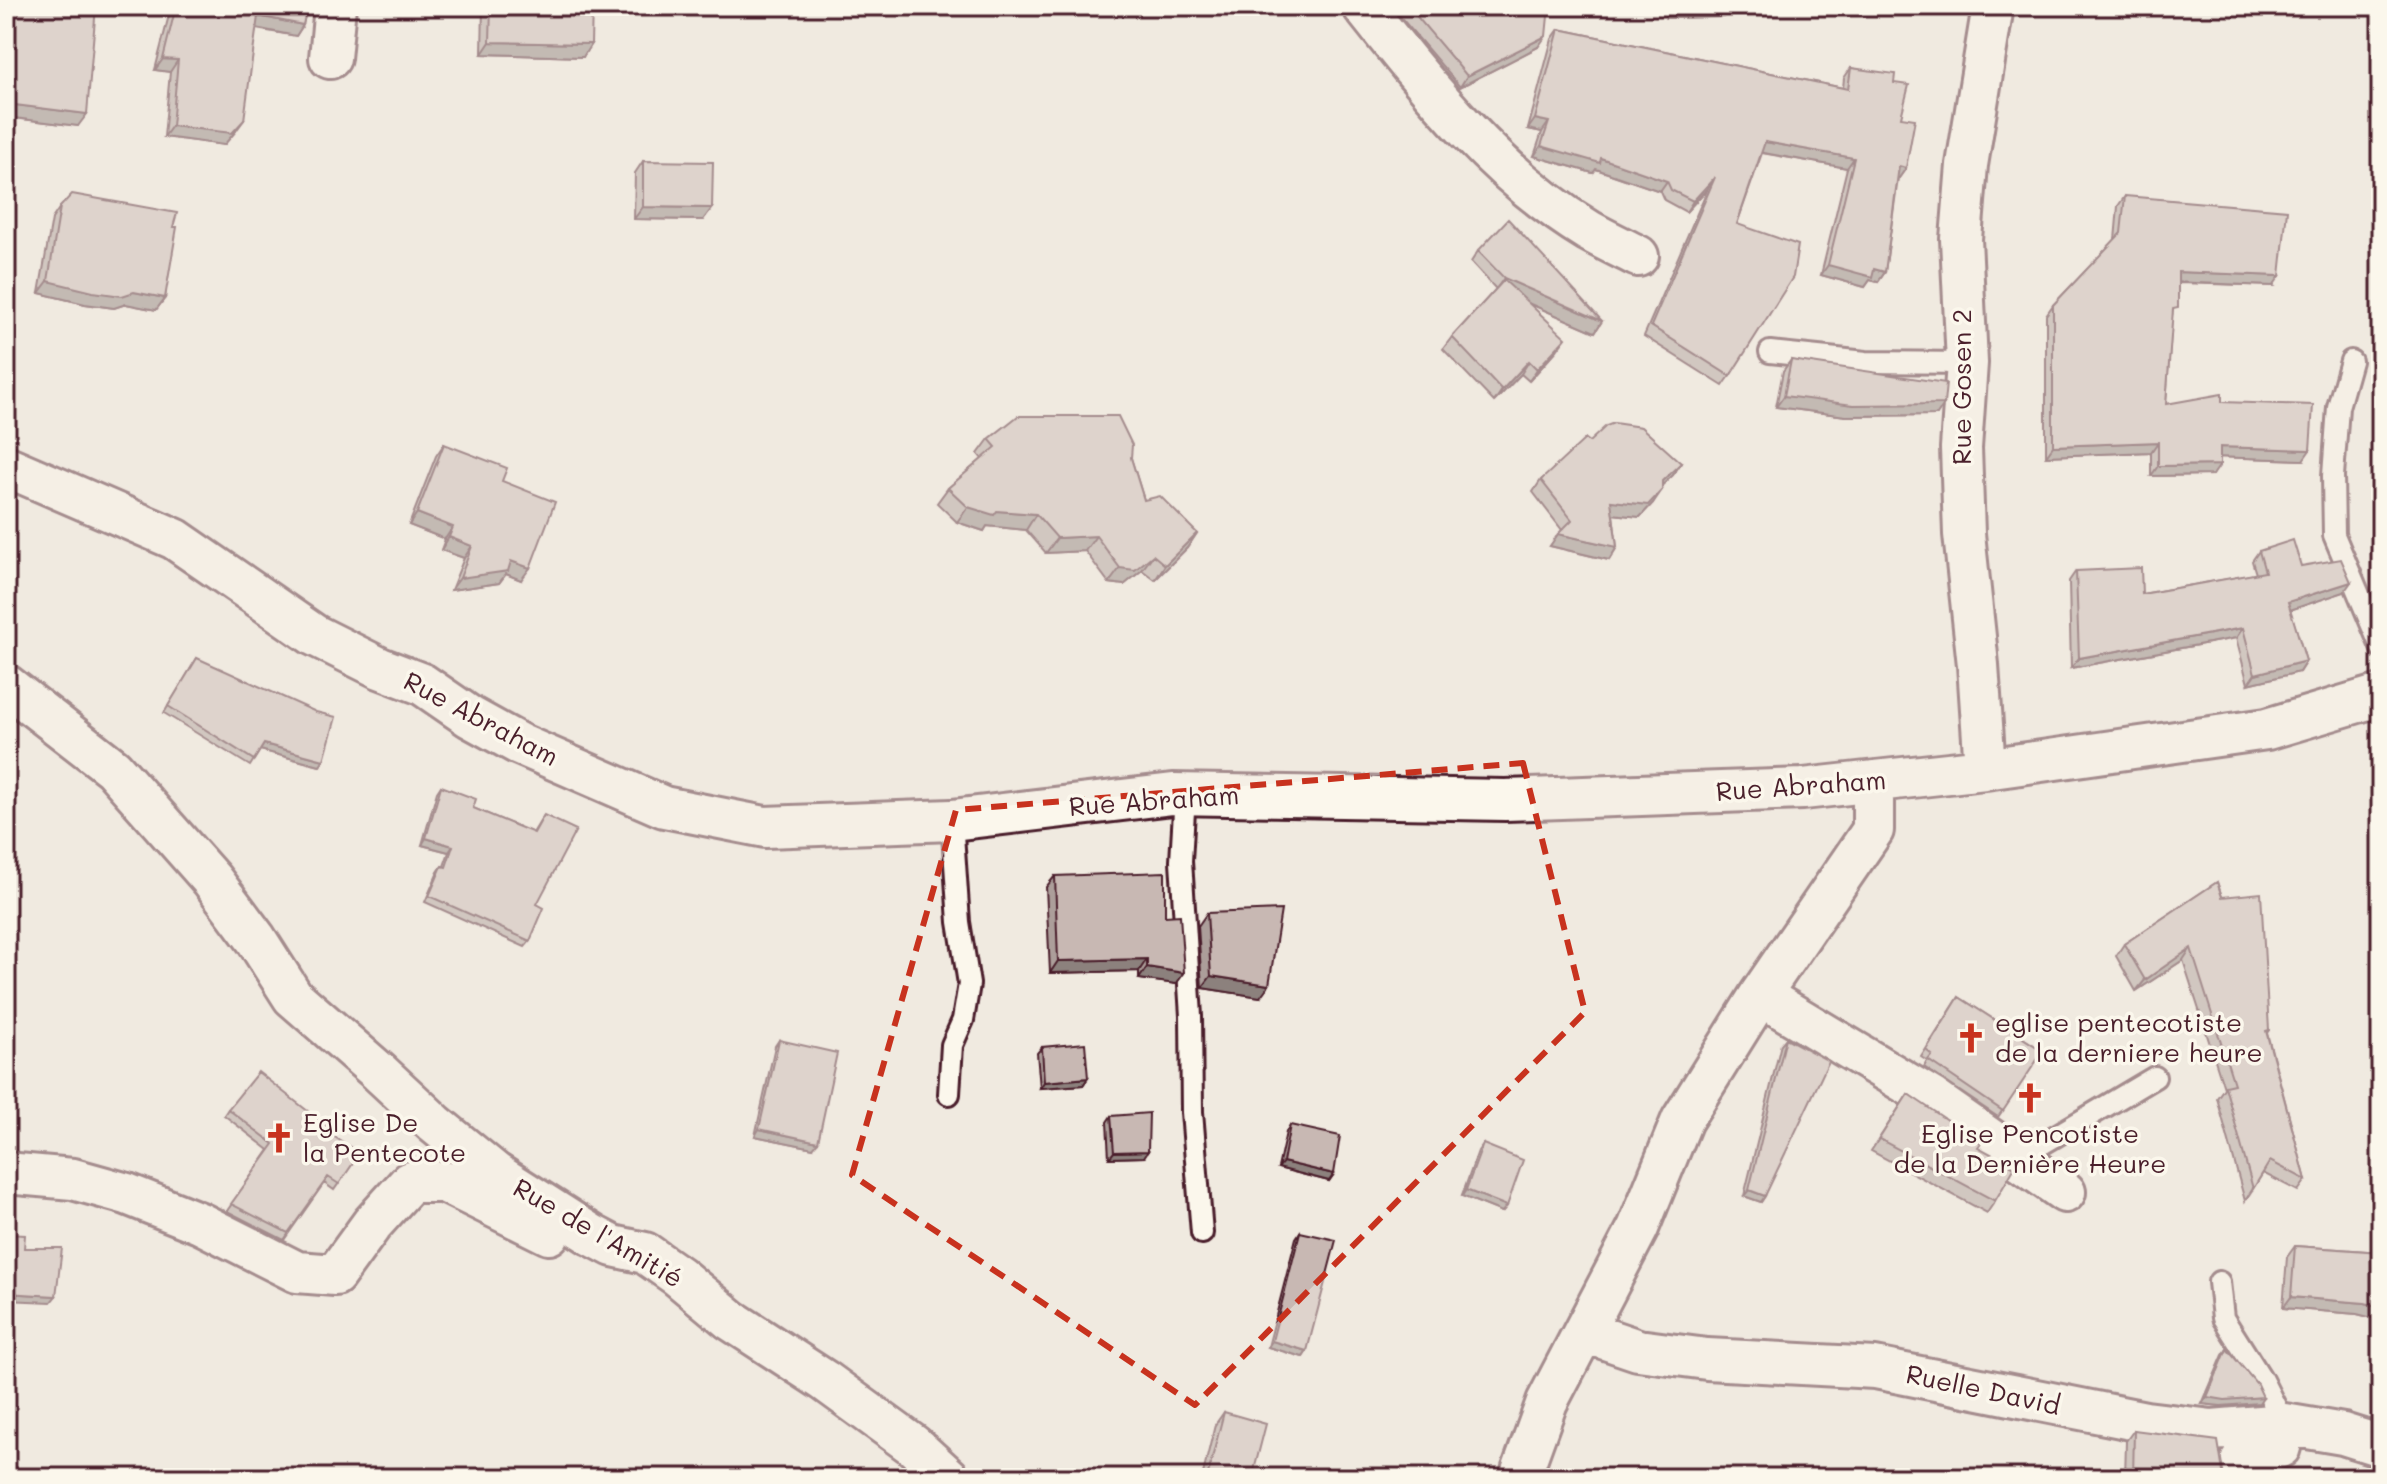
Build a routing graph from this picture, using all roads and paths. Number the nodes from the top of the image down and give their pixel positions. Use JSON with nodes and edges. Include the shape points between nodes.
{"nodes":[{"id":1,"x":335,"y":6,"type":"edge"},
{"id":2,"x":1363,"y":6,"type":"edge"},
{"id":3,"x":1993,"y":6,"type":"edge"},
{"id":4,"x":330,"y":58,"type":"dead end"},
{"id":5,"x":1638,"y":256,"type":"dead end"},
{"id":6,"x":1770,"y":352,"type":"dead end"},
{"id":7,"x":2351,"y":361,"type":"dead end"},
{"id":8,"x":1967,"y":363,"type":"junction"},
{"id":9,"x":6,"y":466,"type":"edge"},
{"id":10,"x":2381,"y":647,"type":"edge"},
{"id":11,"x":6,"y":685,"type":"edge"},
{"id":12,"x":2381,"y":695,"type":"edge"},
{"id":13,"x":1985,"y":769,"type":"junction"},
{"id":14,"x":1873,"y":783,"type":"junction"},
{"id":15,"x":1185,"y":794,"type":"junction"},
{"id":16,"x":952,"y":820,"type":"junction"},
{"id":17,"x":1760,"y":995,"type":"junction"},
{"id":18,"x":2155,"y":1077,"type":"dead end"},
{"id":19,"x":949,"y":1094,"type":"dead end"},
{"id":20,"x":2023,"y":1163,"type":"junction"},
{"id":21,"x":6,"y":1173,"type":"edge"},
{"id":22,"x":2065,"y":1192,"type":"dead end"},
{"id":23,"x":1202,"y":1233,"type":"dead end"},
{"id":24,"x":592,"y":1235,"type":"junction"},
{"id":25,"x":2219,"y":1282,"type":"dead end"},
{"id":26,"x":1585,"y":1332,"type":"junction"},
{"id":27,"x":2284,"y":1424,"type":"junction"},
{"id":28,"x":2381,"y":1446,"type":"edge"},
{"id":29,"x":949,"y":1478,"type":"edge"},
{"id":30,"x":1522,"y":1478,"type":"edge"},
{"id":31,"x":2238,"y":1478,"type":"edge"}],
"edges":[{"from":1,"to":4,"type":"street"},
{"from":2,"to":5,"type":"street","via":[[1493,155],[1588,230]]},
{"from":3,"to":8,"type":"street","name":"Rue Gosen 2","via":[[1967,165],[1961,239]]},
{"from":6,"to":8,"type":"lane","via":[[1866,362]]},
{"from":7,"to":10,"type":"lane","via":[[2338,407],[2334,535]]},
{"from":8,"to":13,"type":"street","name":"Rue Gosen 2","via":[[1961,448],[1964,534]]},
{"from":9,"to":16,"type":"street","name":"Rue Abraham","via":[[175,539],[314,635],[422,684],[519,744],[664,807],[765,827]]},
{"from":11,"to":24,"type":"street","name":"Rue de l'Amitié","via":[[113,768],[212,880],[293,997],[495,1173]]},
{"from":12,"to":13,"type":"street","name":"Rue Abraham","via":[[2267,729]]},
{"from":13,"to":14,"type":"street","name":"Rue Abraham"},
{"from":14,"to":15,"type":"street","name":"Rue Abraham","via":[[1505,800]]},
{"from":14,"to":17,"type":"street","via":[[1873,830]]},
{"from":15,"to":16,"type":"street","name":"Rue Abraham"},
{"from":15,"to":23,"type":"lane","via":[[1181,861]]},
{"from":16,"to":19,"type":"lane","via":[[969,984],[952,1045]]},
{"from":17,"to":20,"type":"street","via":[[1933,1099]]},
{"from":17,"to":26,"type":"street","via":[[1682,1120],[1638,1228]]},
{"from":18,"to":20,"type":"lane","via":[[2037,1147]]},
{"from":20,"to":22,"type":"street"},
{"from":21,"to":24,"type":"street","via":[[73,1179],[127,1194],[200,1223],[297,1272],[335,1275],[410,1182],[444,1182],[558,1238]]},
{"from":24,"to":29,"type":"street","name":"Rue de l'Amitié","via":[[645,1253],[731,1320],[913,1445]]},
{"from":25,"to":27,"type":"lane","via":[[2223,1318]]},
{"from":26,"to":27,"type":"street","name":"Ruelle David","via":[[1638,1350],[1707,1359],[1875,1368],[2146,1422],[2212,1430]]},
{"from":26,"to":30,"type":"street","via":[[1547,1402]]},
{"from":27,"to":28,"type":"street","name":"Ruelle David"},
{"from":27,"to":31,"type":"street","via":[[2280,1447],[2241,1462]]}]}
